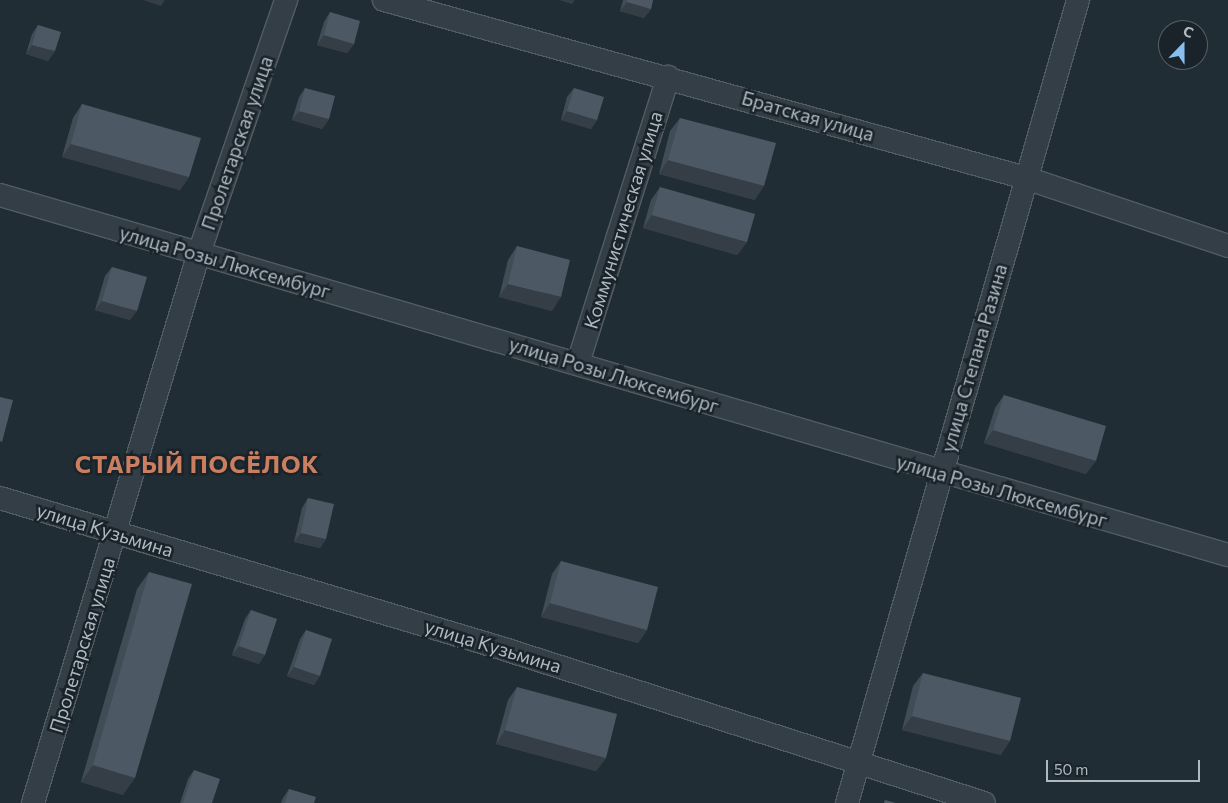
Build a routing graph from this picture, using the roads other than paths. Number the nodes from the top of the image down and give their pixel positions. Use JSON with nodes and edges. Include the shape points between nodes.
{"nodes":[{"id":1,"x":286,"y":0,"type":"edge"},
{"id":2,"x":384,"y":0,"type":"edge"},
{"id":3,"x":1078,"y":0,"type":"edge"},
{"id":4,"x":668,"y":77,"type":"junction"},
{"id":5,"x":1026,"y":178,"type":"junction"},
{"id":6,"x":0,"y":194,"type":"edge"},
{"id":7,"x":1228,"y":246,"type":"edge"},
{"id":8,"x":198,"y":256,"type":"junction"},
{"id":9,"x":578,"y":363,"type":"junction"},
{"id":10,"x":940,"y":474,"type":"junction"},
{"id":11,"x":0,"y":498,"type":"edge"},
{"id":12,"x":117,"y":534,"type":"junction"},
{"id":13,"x":1228,"y":556,"type":"edge"},
{"id":14,"x":860,"y":761,"type":"junction"},
{"id":15,"x":33,"y":803,"type":"edge"},
{"id":16,"x":847,"y":803,"type":"edge"},
{"id":17,"x":984,"y":803,"type":"edge"}],
"edges":[{"from":1,"to":8,"type":"street","name":"Пролетарская улица"},
{"from":2,"to":4,"type":"street","name":"Братская улица"},
{"from":3,"to":5,"type":"street","name":"улица Степана Разина"},
{"from":4,"to":5,"type":"street","name":"Братская улица"},
{"from":4,"to":9,"type":"street","name":"Коммунистическая улица"},
{"from":5,"to":7,"type":"street","name":"Братская улица"},
{"from":5,"to":10,"type":"street","name":"улица Степана Разина"},
{"from":6,"to":8,"type":"street","name":"улица Розы Люксембург"},
{"from":8,"to":9,"type":"street","name":"улица Розы Люксембург"},
{"from":8,"to":12,"type":"street","name":"Пролетарская улица"},
{"from":9,"to":10,"type":"street","name":"улица Розы Люксембург"},
{"from":10,"to":13,"type":"street","name":"улица Розы Люксембург"},
{"from":10,"to":14,"type":"street","name":"улица Степана Разина"},
{"from":11,"to":12,"type":"street","name":"улица Кузьмина"},
{"from":12,"to":14,"type":"street","name":"улица Кузьмина","via":[[492,645]]},
{"from":12,"to":15,"type":"street","name":"Пролетарская улица"},
{"from":14,"to":16,"type":"street","name":"улица Степана Разина"},
{"from":14,"to":17,"type":"street","name":"улица Кузьмина"}]}
